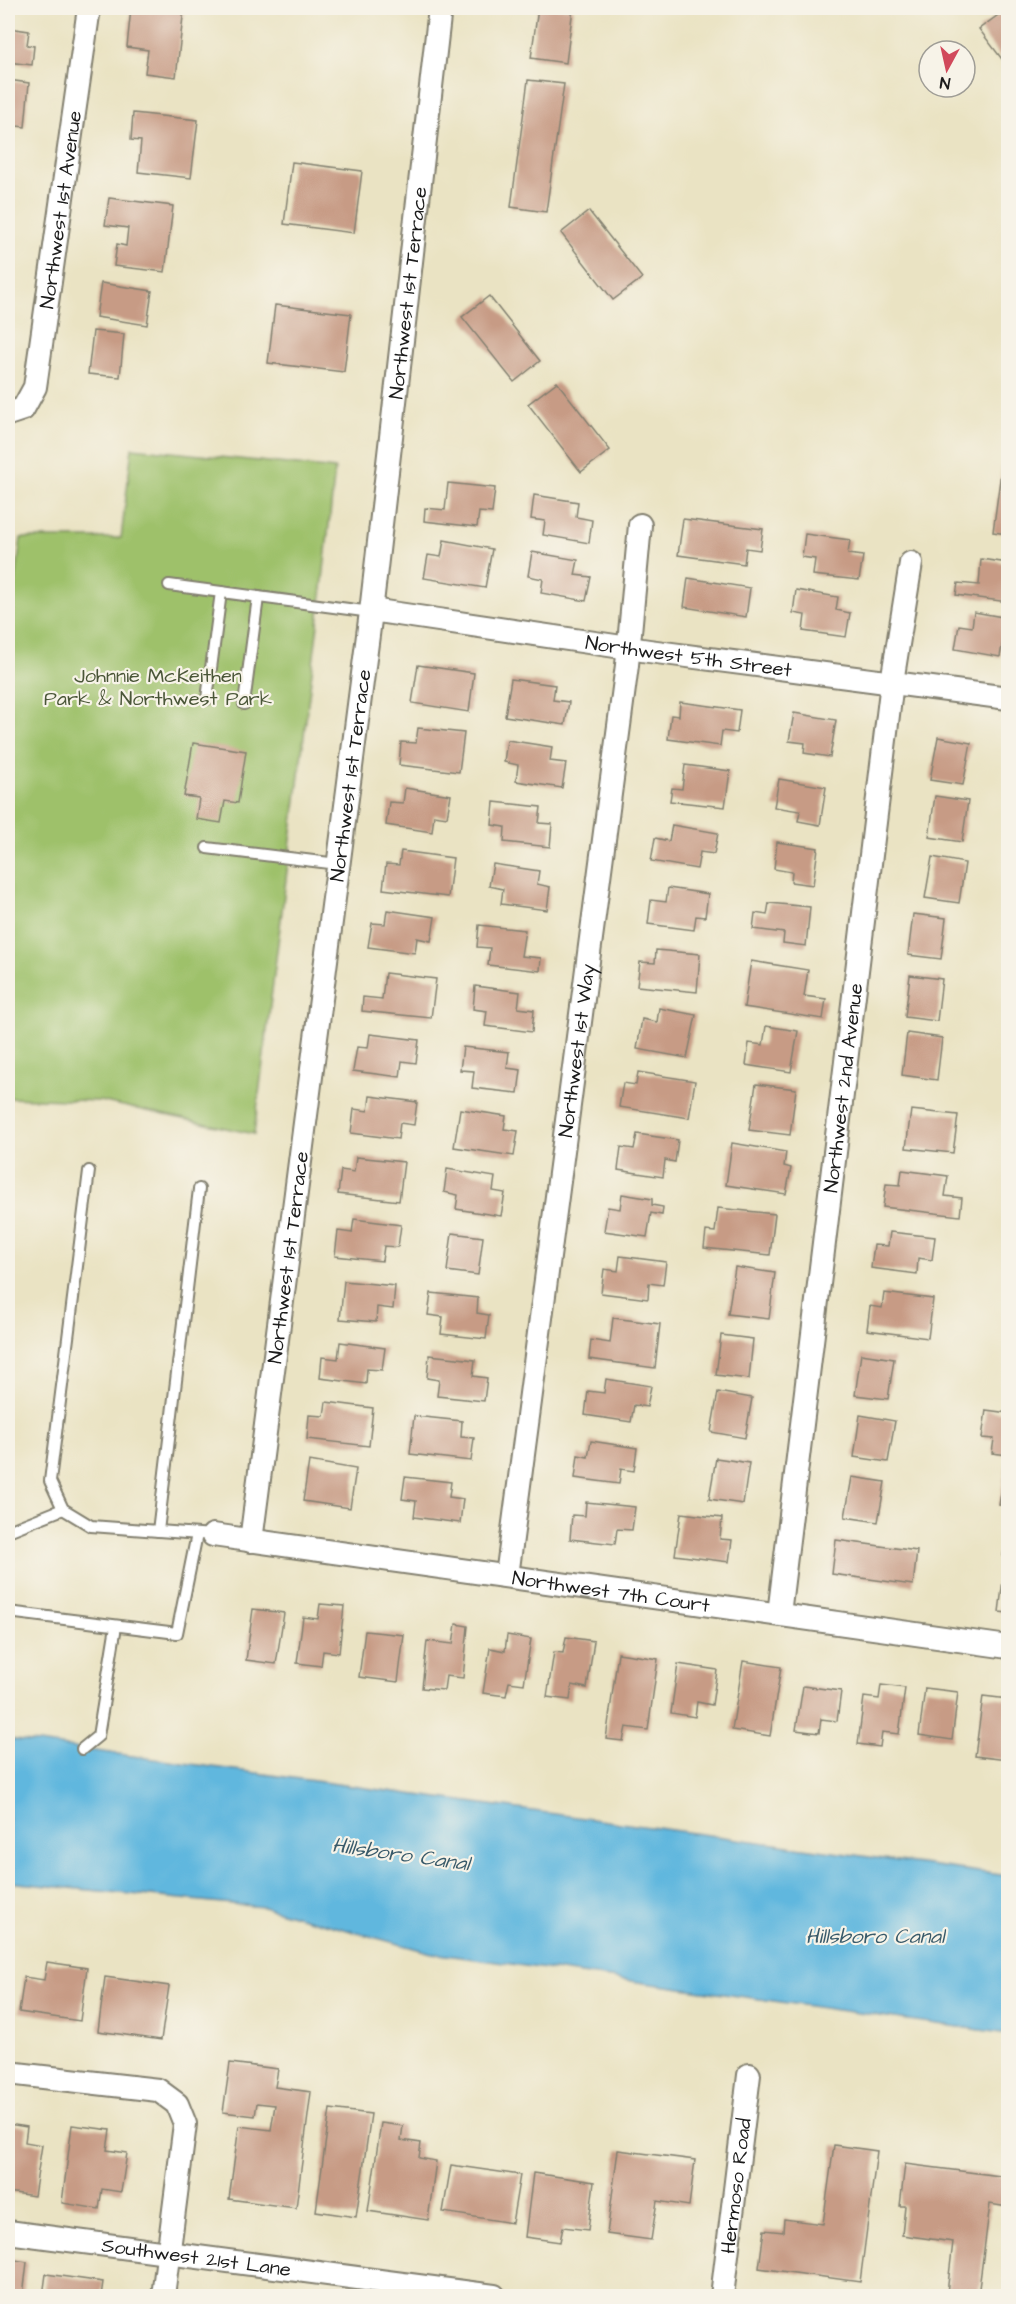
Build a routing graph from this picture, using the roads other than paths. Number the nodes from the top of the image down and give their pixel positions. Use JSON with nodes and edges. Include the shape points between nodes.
{"nodes":[{"id":1,"x":88,"y":8,"type":"edge"},
{"id":2,"x":440,"y":8,"type":"edge"},
{"id":3,"x":15,"y":412,"type":"edge"},
{"id":4,"x":640,"y":525,"type":"dead end"},
{"id":5,"x":911,"y":563,"type":"dead end"},
{"id":6,"x":169,"y":585,"type":"dead end"},
{"id":7,"x":221,"y":592,"type":"junction"},
{"id":8,"x":258,"y":597,"type":"junction"},
{"id":9,"x":371,"y":611,"type":"junction"},
{"id":10,"x":629,"y":648,"type":"junction"},
{"id":11,"x":892,"y":682,"type":"junction"},
{"id":12,"x":1008,"y":698,"type":"edge"},
{"id":13,"x":207,"y":699,"type":"dead end"},
{"id":14,"x":244,"y":704,"type":"dead end"},
{"id":15,"x":207,"y":848,"type":"dead end"},
{"id":16,"x":338,"y":864,"type":"junction"},
{"id":17,"x":90,"y":1171,"type":"dead end"},
{"id":18,"x":199,"y":1189,"type":"dead end"},
{"id":19,"x":63,"y":1509,"type":"junction"},
{"id":20,"x":8,"y":1531,"type":"edge"},
{"id":21,"x":158,"y":1531,"type":"junction"},
{"id":22,"x":205,"y":1535,"type":"junction"},
{"id":23,"x":251,"y":1541,"type":"junction"},
{"id":24,"x":507,"y":1576,"type":"junction"},
{"id":25,"x":8,"y":1612,"type":"edge"},
{"id":26,"x":779,"y":1614,"type":"junction"},
{"id":27,"x":116,"y":1626,"type":"junction"},
{"id":28,"x":1008,"y":1647,"type":"edge"},
{"id":29,"x":82,"y":1749,"type":"dead end"},
{"id":30,"x":8,"y":2073,"type":"edge"},
{"id":31,"x":749,"y":2075,"type":"dead end"},
{"id":32,"x":8,"y":2232,"type":"edge"},
{"id":33,"x":169,"y":2252,"type":"junction"},
{"id":34,"x":162,"y":2296,"type":"edge"},
{"id":35,"x":494,"y":2296,"type":"edge"},
{"id":36,"x":722,"y":2296,"type":"edge"}],
"edges":[{"from":1,"to":3,"type":"street","name":"Northwest 1st Avenue","via":[[35,387]]},
{"from":2,"to":9,"type":"street","name":"Northwest 1st Terrace"},
{"from":4,"to":10,"type":"street","name":"Northwest 1st Way"},
{"from":5,"to":11,"type":"street","name":"Northwest 2nd Avenue"},
{"from":6,"to":7,"type":"lane"},
{"from":7,"to":8,"type":"lane"},
{"from":7,"to":13,"type":"lane"},
{"from":8,"to":9,"type":"lane"},
{"from":8,"to":14,"type":"lane"},
{"from":9,"to":10,"type":"street","name":"Northwest 5th Street"},
{"from":9,"to":16,"type":"street","name":"Northwest 1st Terrace"},
{"from":10,"to":11,"type":"street","name":"Northwest 5th Street"},
{"from":10,"to":24,"type":"street","name":"Northwest 1st Way"},
{"from":11,"to":12,"type":"street","name":"Northwest 5th Street"},
{"from":11,"to":26,"type":"street","name":"Northwest 2nd Avenue"},
{"from":15,"to":16,"type":"lane"},
{"from":16,"to":23,"type":"street","name":"Northwest 1st Terrace"},
{"from":17,"to":19,"type":"lane","via":[[50,1481]]},
{"from":18,"to":21,"type":"lane"},
{"from":19,"to":20,"type":"lane"},
{"from":19,"to":21,"type":"lane","via":[[91,1526]]},
{"from":21,"to":22,"type":"lane"},
{"from":22,"to":23,"type":"street","name":"Northwest 7th Court"},
{"from":22,"to":27,"type":"lane","via":[[177,1633]]},
{"from":23,"to":24,"type":"street","name":"Northwest 7th Court"},
{"from":24,"to":26,"type":"street","name":"Northwest 7th Court"},
{"from":25,"to":27,"type":"lane"},
{"from":26,"to":28,"type":"street","name":"Northwest 7th Court"},
{"from":27,"to":29,"type":"lane","via":[[98,1736]]},
{"from":30,"to":33,"type":"street","via":[[158,2090],[177,2104],[186,2124]]},
{"from":31,"to":36,"type":"street","name":"Hermoso Road"},
{"from":32,"to":33,"type":"street","name":"Southwest 21st Lane"},
{"from":33,"to":34,"type":"street"},
{"from":33,"to":35,"type":"street","name":"Southwest 21st Lane"}]}
